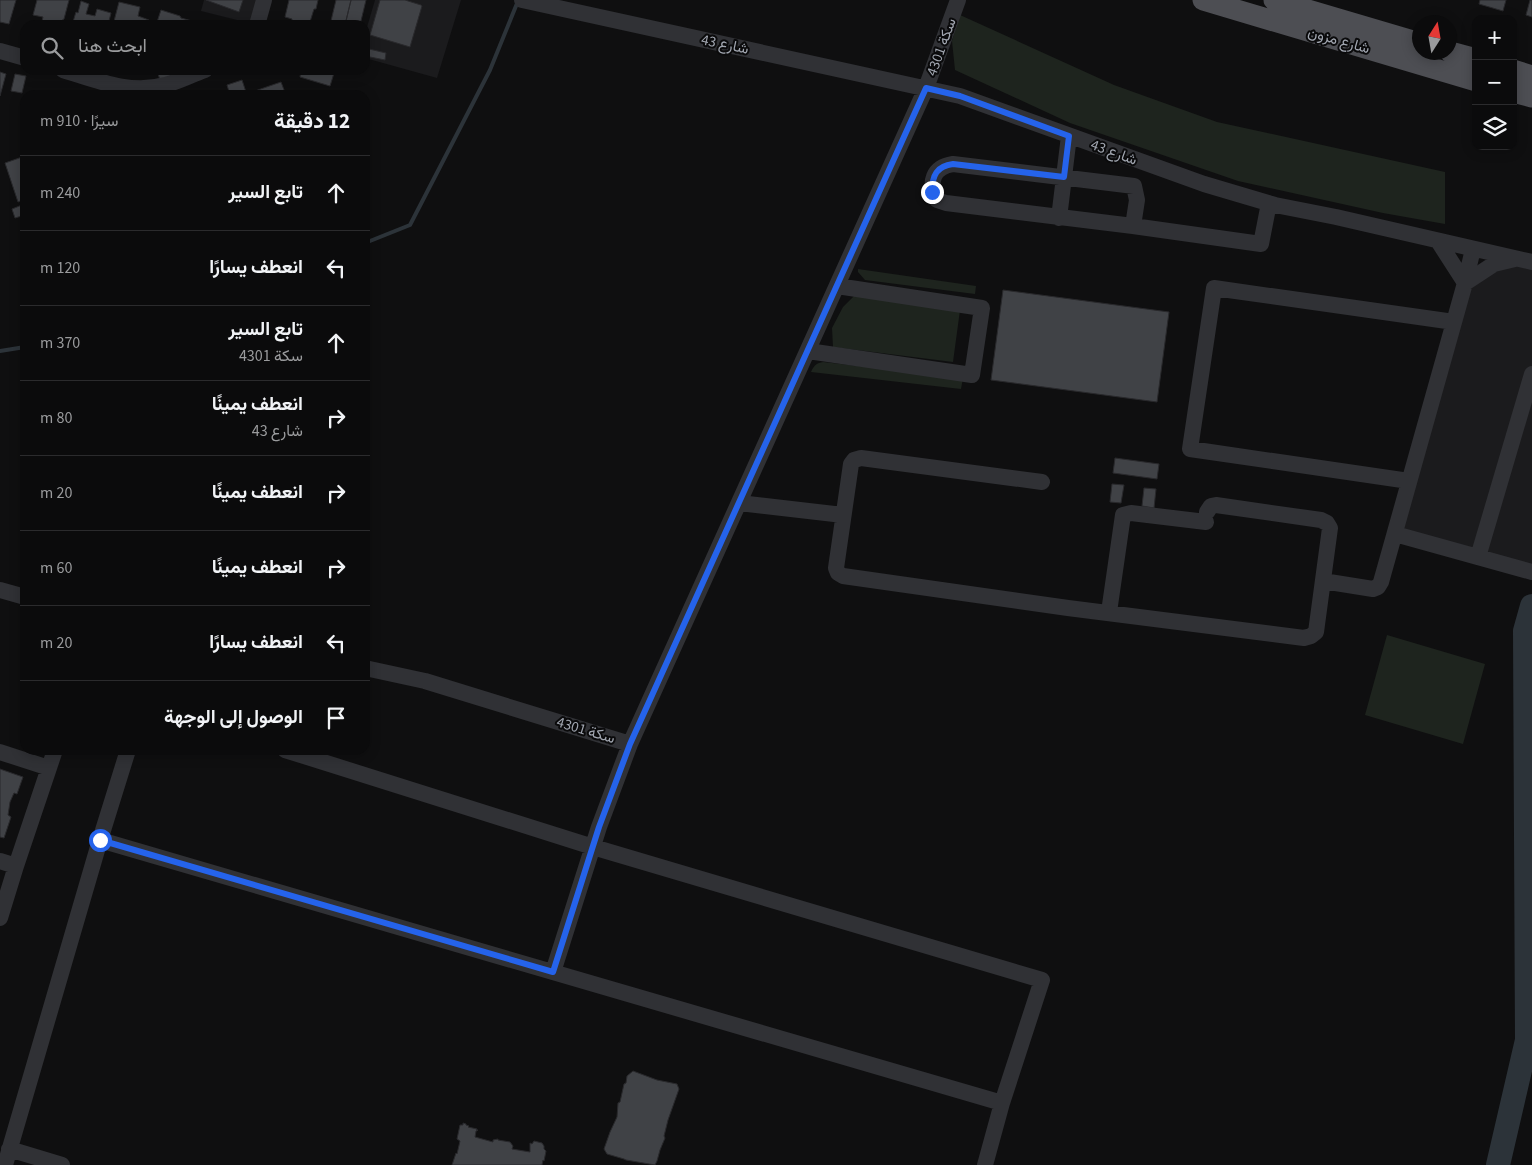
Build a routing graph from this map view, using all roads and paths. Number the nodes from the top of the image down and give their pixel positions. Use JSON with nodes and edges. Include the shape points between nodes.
{"nodes":[{"id":1,"x":264,"y":0,"type":"edge"},
{"id":2,"x":522,"y":0,"type":"edge"},
{"id":3,"x":958,"y":0,"type":"edge"},
{"id":4,"x":1203,"y":0,"type":"edge"},
{"id":5,"x":1274,"y":0,"type":"edge"},
{"id":6,"x":258,"y":20,"type":"edge"},
{"id":7,"x":1412,"y":41,"type":"edge"},
{"id":8,"x":0,"y":50,"type":"edge"},
{"id":9,"x":1457,"y":54,"type":"edge"},
{"id":10,"x":20,"y":56,"type":"edge"},
{"id":11,"x":1472,"y":58,"type":"edge"},
{"id":12,"x":1517,"y":71,"type":"edge"},
{"id":13,"x":80,"y":75,"type":"edge"},
{"id":14,"x":192,"y":75,"type":"edge"},
{"id":15,"x":1532,"y":76,"type":"edge"},
{"id":16,"x":1472,"y":80,"type":"edge"},
{"id":17,"x":926,"y":88,"type":"junction"},
{"id":18,"x":1069,"y":136,"type":"junction"},
{"id":19,"x":1064,"y":177,"type":"junction"},
{"id":20,"x":1269,"y":203,"type":"junction"},
{"id":21,"x":1059,"y":218,"type":"junction"},
{"id":22,"x":1133,"y":226,"type":"junction"},
{"id":23,"x":1438,"y":241,"type":"junction"},
{"id":24,"x":1473,"y":249,"type":"junction"},
{"id":25,"x":1525,"y":260,"type":"edge"},
{"id":26,"x":1465,"y":283,"type":"junction"},
{"id":27,"x":837,"y":286,"type":"junction"},
{"id":28,"x":1454,"y":322,"type":"junction"},
{"id":29,"x":808,"y":351,"type":"junction"},
{"id":30,"x":1532,"y":374,"type":"edge"},
{"id":31,"x":1410,"y":481,"type":"junction"},
{"id":32,"x":1042,"y":482,"type":"dead end"},
{"id":33,"x":739,"y":503,"type":"junction"},
{"id":34,"x":843,"y":515,"type":"junction"},
{"id":35,"x":1395,"y":534,"type":"junction"},
{"id":36,"x":1478,"y":557,"type":"junction"},
{"id":37,"x":1532,"y":572,"type":"edge"},
{"id":38,"x":1323,"y":581,"type":"junction"},
{"id":39,"x":0,"y":590,"type":"edge"},
{"id":40,"x":20,"y":596,"type":"edge"},
{"id":41,"x":1109,"y":612,"type":"junction"},
{"id":42,"x":370,"y":669,"type":"edge"},
{"id":43,"x":630,"y":744,"type":"junction"},
{"id":44,"x":0,"y":752,"type":"edge"},
{"id":45,"x":53,"y":755,"type":"edge"},
{"id":46,"x":126,"y":755,"type":"edge"},
{"id":47,"x":301,"y":755,"type":"edge"},
{"id":48,"x":49,"y":768,"type":"junction"},
{"id":49,"x":100,"y":840,"type":"junction"},
{"id":50,"x":593,"y":847,"type":"junction"},
{"id":51,"x":8,"y":863,"type":"edge"},
{"id":52,"x":0,"y":918,"type":"edge"},
{"id":53,"x":553,"y":972,"type":"junction"},
{"id":54,"x":1002,"y":1103,"type":"junction"},
{"id":55,"x":9,"y":1149,"type":"junction"},
{"id":56,"x":4,"y":1165,"type":"edge"},
{"id":57,"x":62,"y":1165,"type":"edge"},
{"id":58,"x":984,"y":1165,"type":"edge"}],
"edges":[{"from":1,"to":6,"type":"street"},
{"from":2,"to":17,"type":"street","name":"شارع 43"},
{"from":3,"to":17,"type":"street","name":"سكة 4301"},
{"from":4,"to":16,"type":"main road","name":"شارع مزون"},
{"from":5,"to":7,"type":"main road","name":"شارع مزون"},
{"from":8,"to":10,"type":"street"},
{"from":9,"to":11,"type":"main road"},
{"from":12,"to":15,"type":"main road"},
{"from":13,"to":14,"type":"street","via":[[124,88],[144,88],[164,86]]},
{"from":17,"to":18,"type":"street","name":"شارع 43","via":[[960,96]]},
{"from":17,"to":27,"type":"street","name":"سكة 4301"},
{"from":18,"to":19,"type":"street"},
{"from":18,"to":20,"type":"street","name":"شارع 43","via":[[1204,184]]},
{"from":19,"to":21,"type":"street"},
{"from":19,"to":21,"type":"street","via":[[953,164],[943,165],[932,182],[936,200],[946,203]]},
{"from":19,"to":22,"type":"street","via":[[1134,186],[1137,200]]},
{"from":20,"to":22,"type":"street","via":[[1261,244]]},
{"from":20,"to":23,"type":"street","name":"شارع 43"},
{"from":21,"to":22,"type":"street"},
{"from":23,"to":24,"type":"street","name":"شارع 43"},
{"from":23,"to":26,"type":"street"},
{"from":24,"to":25,"type":"street","name":"شارع 43"},
{"from":24,"to":26,"type":"street"},
{"from":25,"to":26,"type":"street","via":[[1494,264]]},
{"from":26,"to":28,"type":"street"},
{"from":27,"to":29,"type":"street","name":"سكة 4301"},
{"from":27,"to":29,"type":"street","via":[[982,308],[972,375]]},
{"from":28,"to":31,"type":"street"},
{"from":28,"to":31,"type":"street","via":[[1214,288],[1190,450]]},
{"from":29,"to":33,"type":"street","name":"سكة 4301"},
{"from":30,"to":36,"type":"street"},
{"from":31,"to":35,"type":"street"},
{"from":32,"to":34,"type":"street","via":[[861,458],[850,464]]},
{"from":33,"to":34,"type":"street"},
{"from":33,"to":43,"type":"street","name":"سكة 4301"},
{"from":34,"to":41,"type":"street","via":[[836,568],[843,576]]},
{"from":35,"to":36,"type":"street"},
{"from":35,"to":38,"type":"street","via":[[1378,587]]},
{"from":36,"to":37,"type":"street"},
{"from":38,"to":41,"type":"street","via":[[1316,632],[1304,638]]},
{"from":38,"to":41,"type":"street","via":[[1330,528],[1321,520],[1216,505],[1210,506],[1206,517],[1131,513],[1123,515]]},
{"from":39,"to":40,"type":"street"},
{"from":42,"to":43,"type":"street","name":"سكة 4301","via":[[425,681]]},
{"from":43,"to":50,"type":"street"},
{"from":44,"to":48,"type":"street"},
{"from":45,"to":48,"type":"street"},
{"from":46,"to":49,"type":"street"},
{"from":47,"to":50,"type":"street"},
{"from":48,"to":51,"type":"street"},
{"from":49,"to":53,"type":"street"},
{"from":49,"to":55,"type":"street"},
{"from":50,"to":53,"type":"street"},
{"from":50,"to":54,"type":"street","via":[[1042,980]]},
{"from":51,"to":52,"type":"street"},
{"from":53,"to":54,"type":"street"},
{"from":54,"to":58,"type":"street"},
{"from":55,"to":56,"type":"street"},
{"from":55,"to":57,"type":"street"}]}
